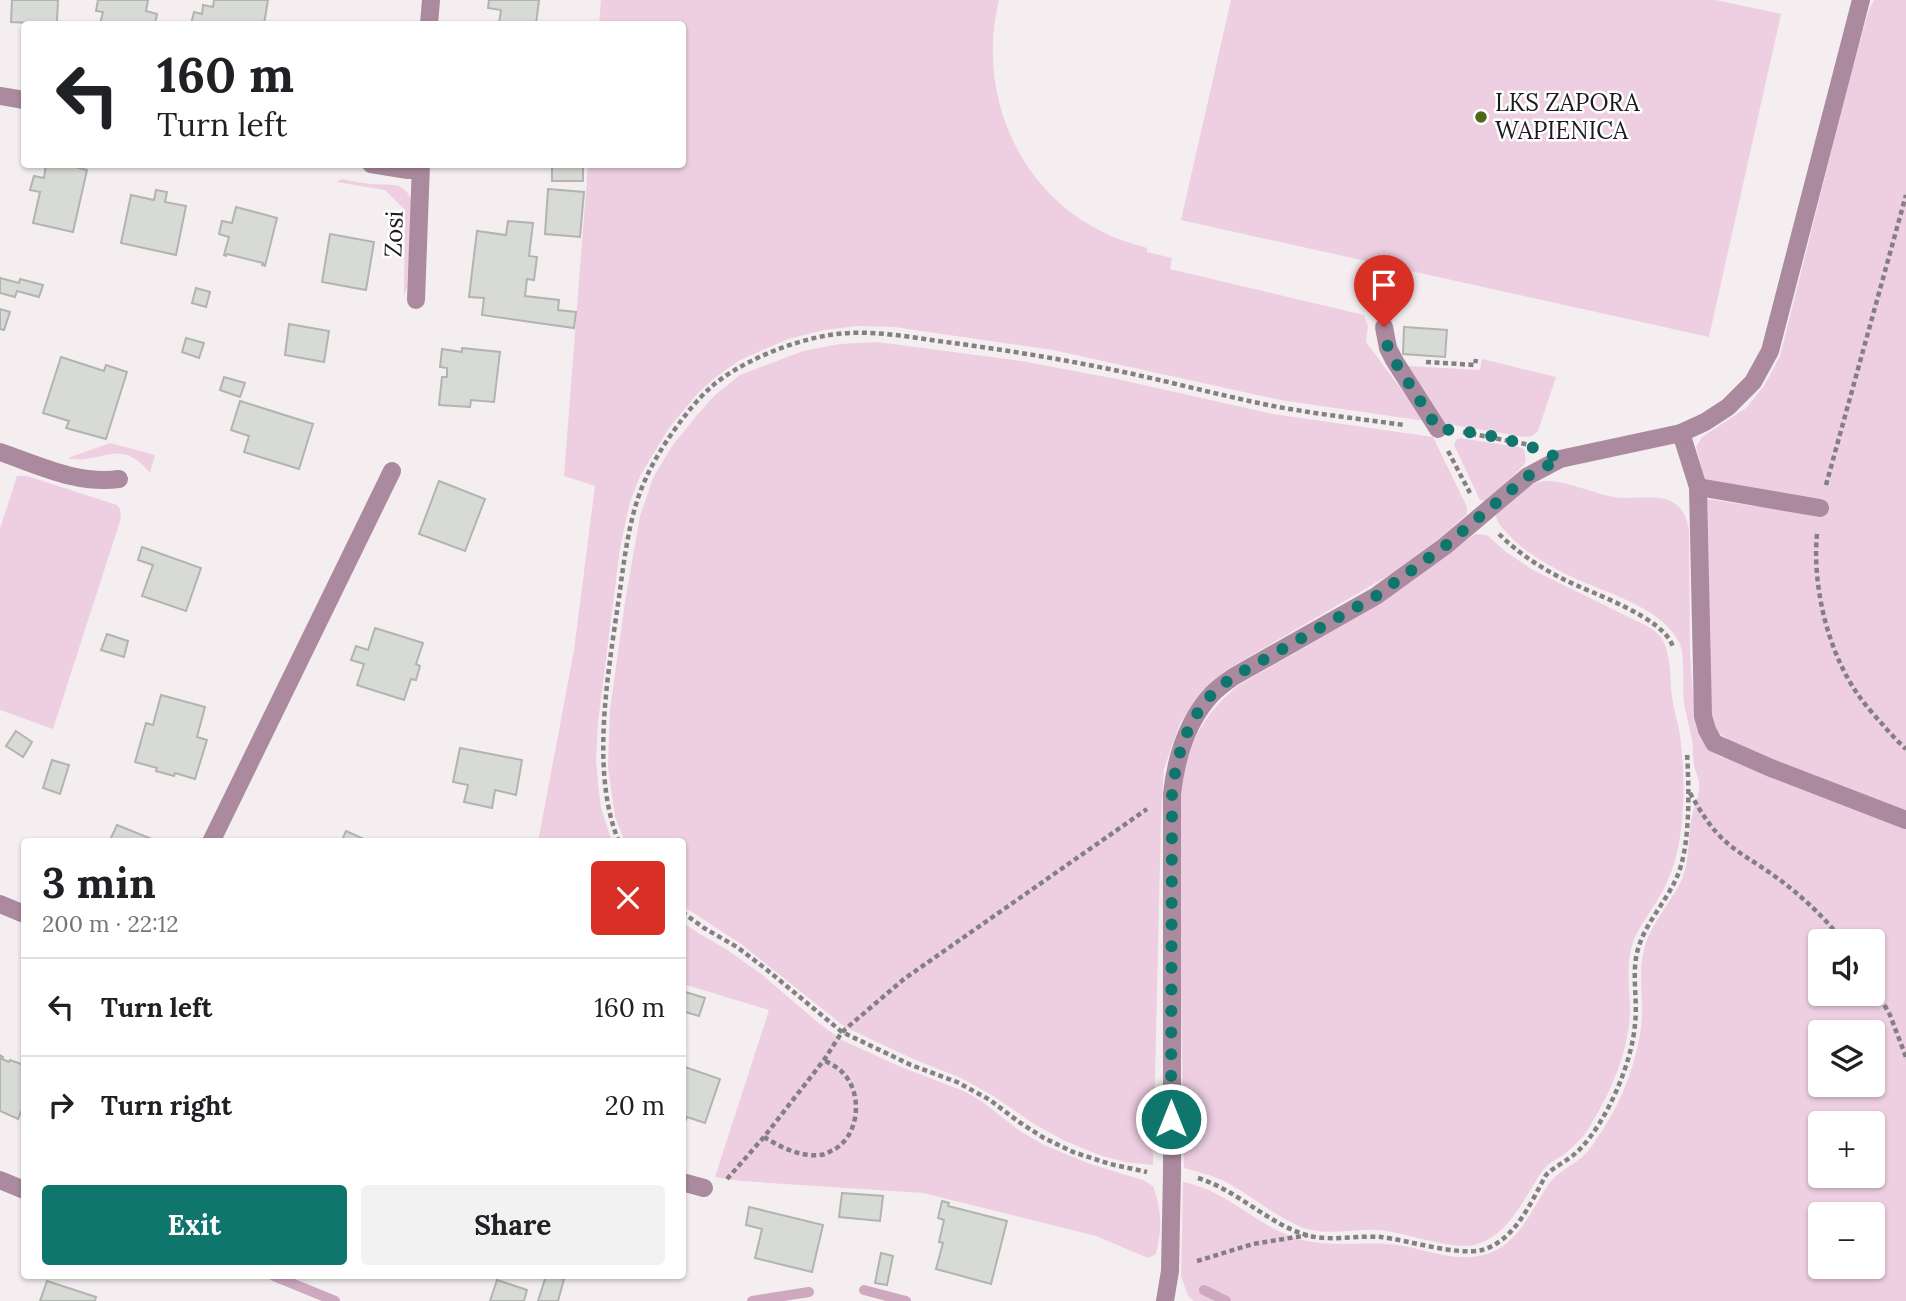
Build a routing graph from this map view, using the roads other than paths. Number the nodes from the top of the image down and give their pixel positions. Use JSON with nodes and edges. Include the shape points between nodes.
{"nodes":[{"id":1,"x":431,"y":0,"type":"edge"},
{"id":2,"x":1861,"y":0,"type":"edge"},
{"id":3,"x":429,"y":21,"type":"edge"},
{"id":4,"x":0,"y":96,"type":"edge"},
{"id":5,"x":21,"y":100,"type":"edge"},
{"id":6,"x":421,"y":168,"type":"edge"},
{"id":7,"x":416,"y":300,"type":"dead end"},
{"id":8,"x":1384,"y":327,"type":"dead end"},
{"id":9,"x":1438,"y":429,"type":"road end"},
{"id":10,"x":1681,"y":433,"type":"junction"},
{"id":11,"x":0,"y":452,"type":"edge"},
{"id":12,"x":393,"y":471,"type":"dead end"},
{"id":13,"x":119,"y":479,"type":"dead end"},
{"id":14,"x":1698,"y":487,"type":"junction"},
{"id":15,"x":1820,"y":508,"type":"road end"},
{"id":16,"x":1906,"y":820,"type":"edge"},
{"id":17,"x":213,"y":838,"type":"edge"},
{"id":18,"x":0,"y":904,"type":"edge"},
{"id":19,"x":21,"y":913,"type":"edge"},
{"id":20,"x":0,"y":1180,"type":"edge"},
{"id":21,"x":686,"y":1183,"type":"edge"},
{"id":22,"x":704,"y":1188,"type":"dead end"},
{"id":23,"x":21,"y":1189,"type":"edge"},
{"id":24,"x":1165,"y":1301,"type":"edge"}],
"edges":[{"from":1,"to":3,"type":"street"},
{"from":2,"to":10,"type":"street","via":[[1770,351],[1754,382],[1728,407]]},
{"from":4,"to":5,"type":"street"},
{"from":6,"to":7,"type":"street","name":"Zosi"},
{"from":8,"to":9,"type":"street","via":[[1394,360]]},
{"from":10,"to":14,"type":"street"},
{"from":10,"to":24,"type":"street","via":[[1560,459],[1528,476],[1445,546],[1376,596],[1233,677],[1212,694],[1195,718],[1175,767],[1172,794],[1172,1173]]},
{"from":11,"to":13,"type":"street","via":[[92,481]]},
{"from":12,"to":17,"type":"street"},
{"from":14,"to":15,"type":"street"},
{"from":14,"to":16,"type":"street","via":[[1703,716],[1714,743]]},
{"from":18,"to":19,"type":"street"},
{"from":20,"to":23,"type":"street"},
{"from":21,"to":22,"type":"street"}]}
